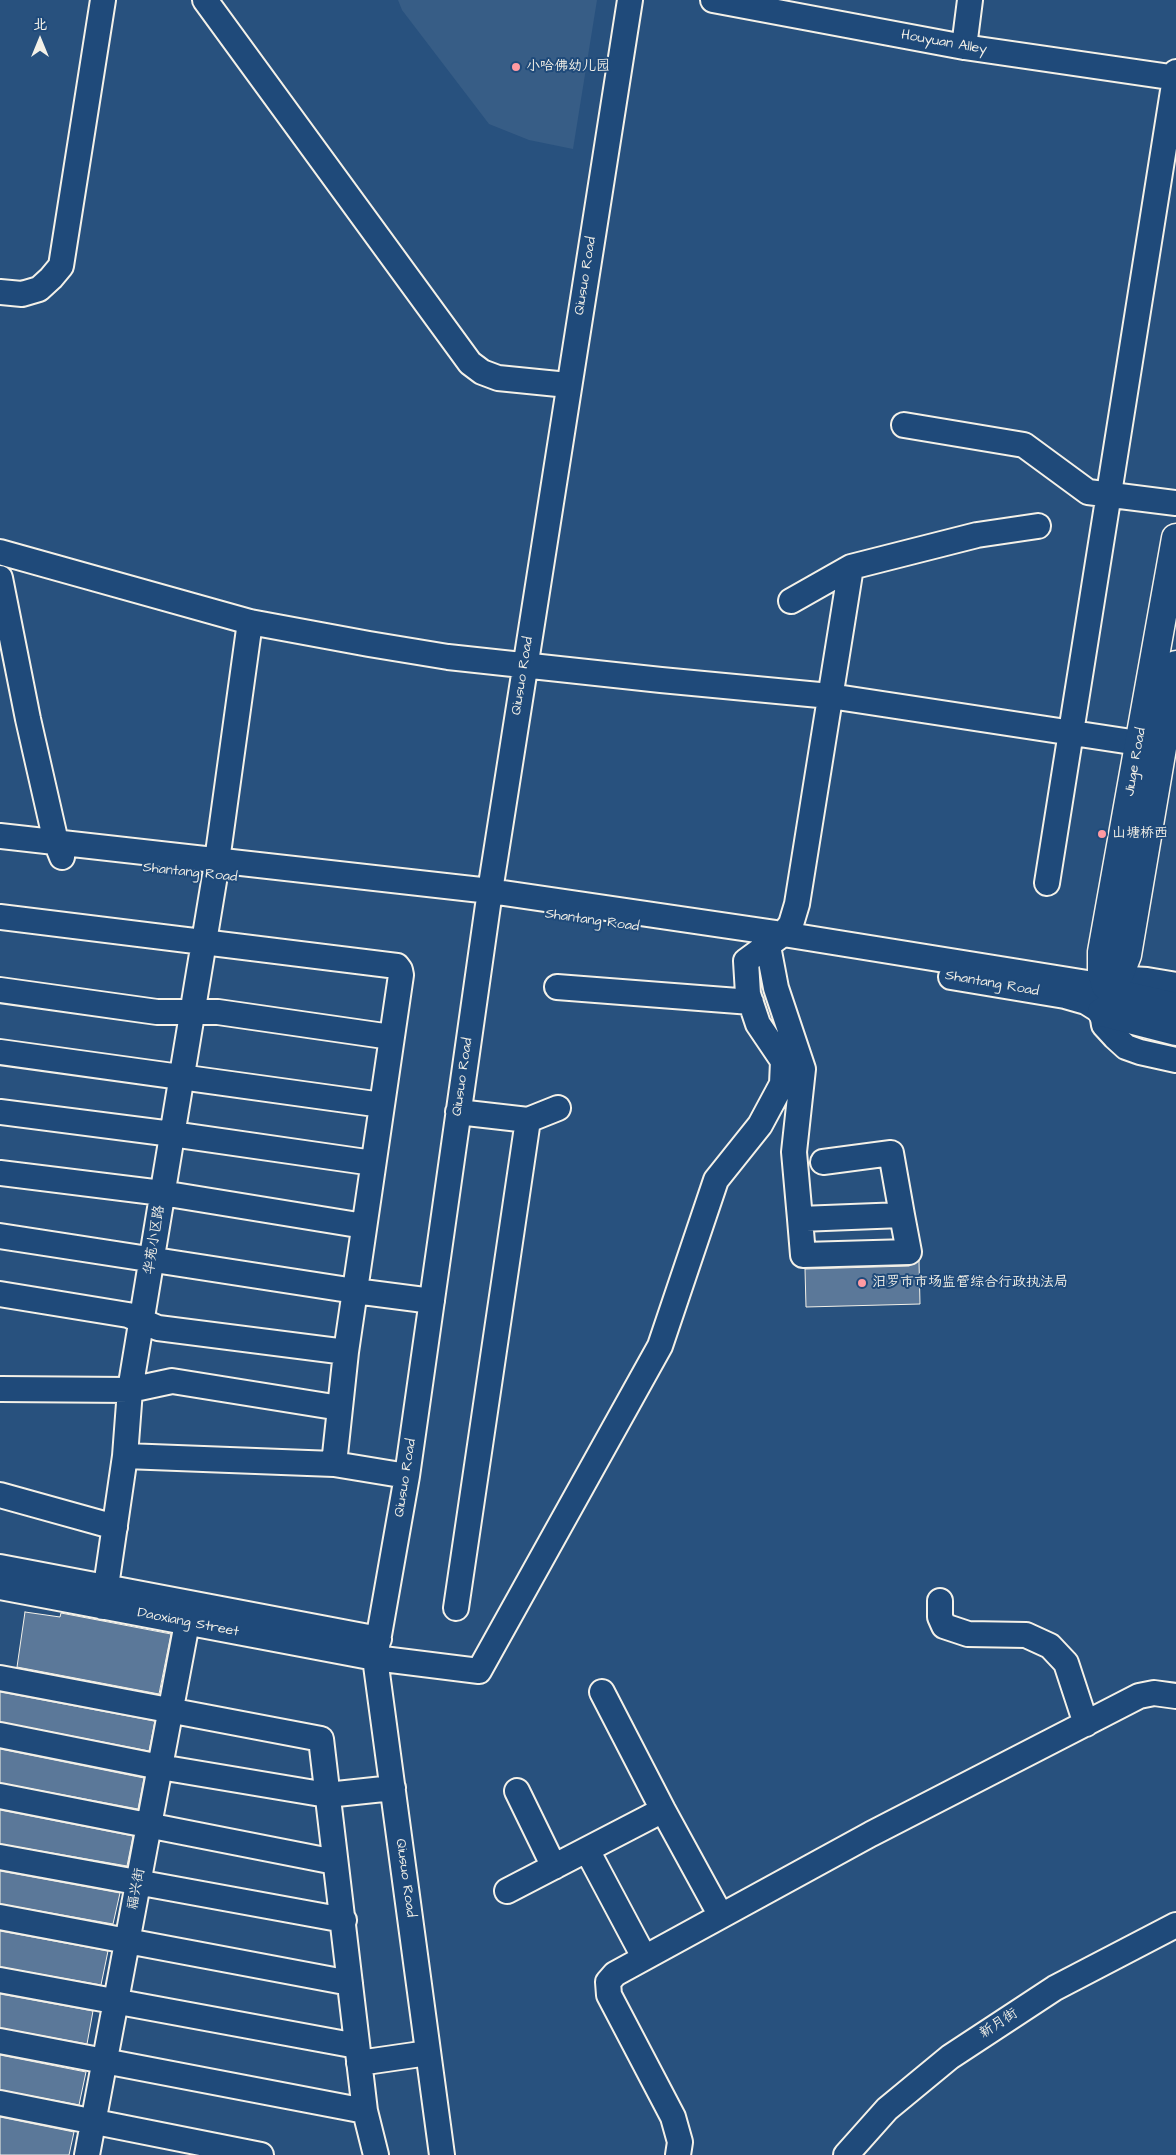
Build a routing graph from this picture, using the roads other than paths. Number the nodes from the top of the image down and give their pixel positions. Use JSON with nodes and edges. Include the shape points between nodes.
{"nodes":[{"id":1,"x":103,"y":0,"type":"edge"},
{"id":2,"x":205,"y":0,"type":"edge"},
{"id":3,"x":630,"y":0,"type":"edge"},
{"id":4,"x":713,"y":0,"type":"edge"},
{"id":5,"x":970,"y":0,"type":"edge"},
{"id":6,"x":964,"y":47,"type":"junction"},
{"id":7,"x":1176,"y":76,"type":"edge"},
{"id":8,"x":0,"y":292,"type":"edge"},
{"id":9,"x":568,"y":385,"type":"junction"},
{"id":10,"x":904,"y":426,"type":"dead end"},
{"id":11,"x":1108,"y":494,"type":"junction"},
{"id":12,"x":1176,"y":502,"type":"edge"},
{"id":13,"x":1038,"y":526,"type":"dead end"},
{"id":14,"x":1176,"y":538,"type":"edge"},
{"id":15,"x":0,"y":552,"type":"edge"},
{"id":16,"x":851,"y":567,"type":"junction"},
{"id":17,"x":0,"y":578,"type":"edge"},
{"id":18,"x":791,"y":601,"type":"dead end"},
{"id":19,"x":250,"y":622,"type":"junction"},
{"id":20,"x":524,"y":665,"type":"junction"},
{"id":21,"x":1176,"y":665,"type":"edge"},
{"id":22,"x":830,"y":696,"type":"junction"},
{"id":23,"x":1070,"y":733,"type":"junction"},
{"id":24,"x":1151,"y":745,"type":"junction"},
{"id":25,"x":0,"y":836,"type":"edge"},
{"id":26,"x":59,"y":851,"type":"junction"},
{"id":27,"x":0,"y":852,"type":"edge"},
{"id":28,"x":216,"y":868,"type":"junction"},
{"id":29,"x":1047,"y":883,"type":"dead end"},
{"id":30,"x":488,"y":899,"type":"junction"},
{"id":31,"x":0,"y":917,"type":"edge"},
{"id":32,"x":775,"y":940,"type":"junction"},
{"id":33,"x":204,"y":942,"type":"junction"},
{"id":34,"x":1176,"y":985,"type":"edge"},
{"id":35,"x":557,"y":987,"type":"dead end"},
{"id":36,"x":0,"y":990,"type":"edge"},
{"id":37,"x":1104,"y":999,"type":"junction"},
{"id":38,"x":751,"y":1002,"type":"junction"},
{"id":39,"x":1176,"y":1007,"type":"edge"},
{"id":40,"x":192,"y":1013,"type":"junction"},
{"id":41,"x":1176,"y":1031,"type":"edge"},
{"id":42,"x":392,"y":1038,"type":"junction"},
{"id":43,"x":0,"y":1052,"type":"edge"},
{"id":44,"x":1176,"y":1060,"type":"edge"},
{"id":45,"x":182,"y":1076,"type":"junction"},
{"id":46,"x":382,"y":1105,"type":"junction"},
{"id":47,"x":558,"y":1108,"type":"dead end"},
{"id":48,"x":0,"y":1112,"type":"edge"},
{"id":49,"x":458,"y":1112,"type":"junction"},
{"id":50,"x":528,"y":1120,"type":"junction"},
{"id":51,"x":172,"y":1134,"type":"junction"},
{"id":52,"x":824,"y":1162,"type":"dead end"},
{"id":53,"x":373,"y":1164,"type":"junction"},
{"id":54,"x":0,"y":1173,"type":"edge"},
{"id":55,"x":162,"y":1193,"type":"junction"},
{"id":56,"x":902,"y":1215,"type":"junction"},
{"id":57,"x":800,"y":1219,"type":"junction"},
{"id":58,"x":364,"y":1226,"type":"junction"},
{"id":59,"x":0,"y":1236,"type":"edge"},
{"id":60,"x":152,"y":1259,"type":"junction"},
{"id":61,"x":355,"y":1291,"type":"junction"},
{"id":62,"x":0,"y":1294,"type":"edge"},
{"id":63,"x":432,"y":1300,"type":"junction"},
{"id":64,"x":142,"y":1321,"type":"junction"},
{"id":65,"x":346,"y":1352,"type":"junction"},
{"id":66,"x":0,"y":1390,"type":"edge"},
{"id":67,"x":130,"y":1390,"type":"junction"},
{"id":68,"x":340,"y":1408,"type":"junction"},
{"id":69,"x":125,"y":1456,"type":"junction"},
{"id":70,"x":334,"y":1464,"type":"junction"},
{"id":71,"x":407,"y":1476,"type":"junction"},
{"id":72,"x":0,"y":1495,"type":"edge"},
{"id":73,"x":115,"y":1527,"type":"junction"},
{"id":74,"x":0,"y":1567,"type":"edge"},
{"id":75,"x":0,"y":1587,"type":"edge"},
{"id":76,"x":104,"y":1597,"type":"junction"},
{"id":77,"x":940,"y":1601,"type":"dead end"},
{"id":78,"x":456,"y":1608,"type":"dead end"},
{"id":79,"x":187,"y":1624,"type":"junction"},
{"id":80,"x":377,"y":1648,"type":"junction"},
{"id":81,"x":0,"y":1678,"type":"edge"},
{"id":82,"x":602,"y":1692,"type":"dead end"},
{"id":83,"x":1176,"y":1696,"type":"edge"},
{"id":84,"x":170,"y":1711,"type":"junction"},
{"id":85,"x":1086,"y":1724,"type":"junction"},
{"id":86,"x":0,"y":1735,"type":"edge"},
{"id":87,"x":160,"y":1767,"type":"junction"},
{"id":88,"x":392,"y":1788,"type":"junction"},
{"id":89,"x":517,"y":1791,"type":"dead end"},
{"id":90,"x":327,"y":1795,"type":"junction"},
{"id":91,"x":0,"y":1796,"type":"edge"},
{"id":92,"x":663,"y":1810,"type":"junction"},
{"id":93,"x":149,"y":1825,"type":"junction"},
{"id":94,"x":587,"y":1850,"type":"junction"},
{"id":95,"x":0,"y":1857,"type":"edge"},
{"id":96,"x":335,"y":1862,"type":"junction"},
{"id":97,"x":554,"y":1867,"type":"junction"},
{"id":98,"x":138,"y":1883,"type":"junction"},
{"id":99,"x":507,"y":1892,"type":"dead end"},
{"id":100,"x":721,"y":1916,"type":"junction"},
{"id":101,"x":0,"y":1917,"type":"edge"},
{"id":102,"x":344,"y":1920,"type":"junction"},
{"id":103,"x":1176,"y":1925,"type":"edge"},
{"id":104,"x":127,"y":1942,"type":"junction"},
{"id":105,"x":644,"y":1957,"type":"junction"},
{"id":106,"x":0,"y":1980,"type":"edge"},
{"id":107,"x":350,"y":1983,"type":"junction"},
{"id":108,"x":116,"y":2001,"type":"junction"},
{"id":109,"x":0,"y":2041,"type":"edge"},
{"id":110,"x":428,"y":2053,"type":"junction"},
{"id":111,"x":358,"y":2054,"type":"junction"},
{"id":112,"x":105,"y":2060,"type":"junction"},
{"id":113,"x":0,"y":2103,"type":"edge"},
{"id":114,"x":365,"y":2111,"type":"junction"},
{"id":115,"x":94,"y":2122,"type":"junction"},
{"id":116,"x":87,"y":2155,"type":"edge"},
{"id":117,"x":261,"y":2155,"type":"edge"},
{"id":118,"x":376,"y":2155,"type":"edge"},
{"id":119,"x":442,"y":2155,"type":"edge"},
{"id":120,"x":678,"y":2155,"type":"edge"},
{"id":121,"x":846,"y":2155,"type":"edge"}],
"edges":[{"from":1,"to":8,"type":"street","via":[[60,266],[38,289],[22,294]]},
{"from":2,"to":9,"type":"street","via":[[470,363],[498,378]]},
{"from":3,"to":9,"type":"street","name":"Qiusuo Road"},
{"from":4,"to":6,"type":"street","name":"Houyuan Alley"},
{"from":5,"to":6,"type":"street"},
{"from":6,"to":7,"type":"street","name":"Houyuan Alley"},
{"from":7,"to":11,"type":"street"},
{"from":9,"to":20,"type":"street","name":"Qiusuo Road"},
{"from":10,"to":11,"type":"street","via":[[1024,445],[1088,492]]},
{"from":11,"to":12,"type":"street"},
{"from":11,"to":23,"type":"street"},
{"from":13,"to":16,"type":"street","via":[[977,535]]},
{"from":14,"to":24,"type":"main road","name":"Jiuge Road"},
{"from":15,"to":19,"type":"street"},
{"from":16,"to":18,"type":"street"},
{"from":16,"to":22,"type":"street"},
{"from":17,"to":26,"type":"street"},
{"from":19,"to":20,"type":"street","via":[[448,656]]},
{"from":19,"to":28,"type":"street","name":"华苑小区路"},
{"from":20,"to":22,"type":"street"},
{"from":20,"to":30,"type":"street","name":"Qiusuo Road"},
{"from":21,"to":24,"type":"main road","name":"Jiuge Road"},
{"from":22,"to":23,"type":"street"},
{"from":22,"to":32,"type":"street","via":[[797,904],[792,924]]},
{"from":23,"to":24,"type":"street"},
{"from":23,"to":29,"type":"street"},
{"from":24,"to":37,"type":"main road","name":"Jiuge Road","via":[[1127,955]]},
{"from":25,"to":26,"type":"street","name":"Shantang Road"},
{"from":26,"to":27,"type":"street","name":"Shantang Road"},
{"from":26,"to":28,"type":"street","name":"Shantang Road"},
{"from":28,"to":30,"type":"street","name":"Shantang Road"},
{"from":28,"to":33,"type":"street","name":"华苑小区路"},
{"from":30,"to":32,"type":"street","name":"Shantang Road"},
{"from":30,"to":49,"type":"street","name":"Qiusuo Road"},
{"from":31,"to":33,"type":"street"},
{"from":32,"to":37,"type":"street","name":"Shantang Road"},
{"from":32,"to":38,"type":"street","via":[[746,961]]},
{"from":32,"to":57,"type":"street","via":[[776,988],[803,1069],[794,1152]]},
{"from":33,"to":40,"type":"street","name":"华苑小区路"},
{"from":33,"to":42,"type":"street","via":[[397,966],[401,975]]},
{"from":34,"to":37,"type":"street","via":[[1130,979]]},
{"from":35,"to":38,"type":"street"},
{"from":36,"to":40,"type":"street","via":[[157,1012]]},
{"from":37,"to":39,"type":"main road","name":"Shantang Road","via":[[1127,996]]},
{"from":37,"to":41,"type":"main road","name":"Shantang Road"},
{"from":37,"to":44,"type":"street","via":[[1104,1025],[1126,1047]]},
{"from":38,"to":80,"type":"street","via":[[758,1024],[783,1061],[782,1084],[760,1125],[716,1180],[660,1346],[479,1671]]},
{"from":40,"to":42,"type":"street","via":[[218,1012]]},
{"from":40,"to":45,"type":"street","name":"华苑小区路"},
{"from":42,"to":46,"type":"street"},
{"from":43,"to":45,"type":"street"},
{"from":45,"to":46,"type":"street"},
{"from":45,"to":51,"type":"street","name":"华苑小区路"},
{"from":46,"to":53,"type":"street"},
{"from":47,"to":50,"type":"street"},
{"from":48,"to":51,"type":"street"},
{"from":49,"to":50,"type":"street"},
{"from":49,"to":63,"type":"street","name":"Qiusuo Road"},
{"from":50,"to":78,"type":"street"},
{"from":51,"to":53,"type":"street"},
{"from":51,"to":55,"type":"street","name":"华苑小区路"},
{"from":52,"to":56,"type":"street","via":[[892,1153]]},
{"from":53,"to":58,"type":"street"},
{"from":54,"to":55,"type":"street"},
{"from":55,"to":58,"type":"street"},
{"from":55,"to":60,"type":"street","name":"华苑小区路"},
{"from":56,"to":57,"type":"street"},
{"from":56,"to":57,"type":"street","via":[[909,1252],[803,1255]]},
{"from":58,"to":61,"type":"street"},
{"from":59,"to":60,"type":"street"},
{"from":60,"to":61,"type":"street"},
{"from":60,"to":64,"type":"street","name":"华苑小区路"},
{"from":61,"to":63,"type":"street"},
{"from":61,"to":65,"type":"street"},
{"from":62,"to":64,"type":"street","via":[[128,1315]]},
{"from":63,"to":71,"type":"street","name":"Qiusuo Road"},
{"from":64,"to":65,"type":"street","via":[[158,1328]]},
{"from":64,"to":67,"type":"street","name":"华苑小区路"},
{"from":65,"to":68,"type":"street"},
{"from":66,"to":67,"type":"street"},
{"from":67,"to":68,"type":"street","via":[[172,1381]]},
{"from":67,"to":69,"type":"street","name":"华苑小区路"},
{"from":68,"to":70,"type":"street"},
{"from":69,"to":70,"type":"street"},
{"from":69,"to":73,"type":"street","name":"华苑小区路"},
{"from":70,"to":71,"type":"street"},
{"from":71,"to":80,"type":"street","name":"Qiusuo Road"},
{"from":72,"to":73,"type":"street"},
{"from":73,"to":76,"type":"street","name":"华苑小区路"},
{"from":74,"to":76,"type":"street"},
{"from":75,"to":76,"type":"street","name":"Daoxiang Street"},
{"from":76,"to":79,"type":"street","name":"Daoxiang Street"},
{"from":76,"to":80,"type":"street"},
{"from":77,"to":85,"type":"street","via":[[940,1617],[944,1626],[968,1634],[1026,1635],[1050,1646],[1066,1663]]},
{"from":79,"to":80,"type":"street","name":"Daoxiang Street"},
{"from":79,"to":84,"type":"street","name":"福兴街"},
{"from":80,"to":88,"type":"street","name":"Qiusuo Road"},
{"from":81,"to":84,"type":"street"},
{"from":82,"to":92,"type":"street"},
{"from":83,"to":85,"type":"street","via":[[1154,1693],[1139,1696]]},
{"from":84,"to":87,"type":"street","name":"福兴街"},
{"from":84,"to":90,"type":"street","via":[[321,1739]]},
{"from":85,"to":100,"type":"street","via":[[871,1834]]},
{"from":86,"to":87,"type":"street"},
{"from":87,"to":90,"type":"street"},
{"from":87,"to":93,"type":"street","name":"福兴街"},
{"from":88,"to":90,"type":"street"},
{"from":88,"to":110,"type":"street","name":"Qiusuo Road"},
{"from":89,"to":97,"type":"street"},
{"from":90,"to":96,"type":"street"},
{"from":91,"to":93,"type":"street"},
{"from":92,"to":94,"type":"street"},
{"from":92,"to":100,"type":"street"},
{"from":93,"to":96,"type":"street"},
{"from":93,"to":98,"type":"street","name":"福兴街"},
{"from":94,"to":97,"type":"street"},
{"from":94,"to":105,"type":"street"},
{"from":95,"to":98,"type":"street"},
{"from":96,"to":102,"type":"street"},
{"from":97,"to":99,"type":"street"},
{"from":98,"to":102,"type":"street"},
{"from":98,"to":104,"type":"street","name":"福兴街"},
{"from":100,"to":105,"type":"street"},
{"from":101,"to":104,"type":"street"},
{"from":102,"to":107,"type":"street"},
{"from":103,"to":121,"type":"street","name":"新月街","via":[[1055,1988],[950,2057],[887,2109]]},
{"from":104,"to":107,"type":"street"},
{"from":104,"to":108,"type":"street","name":"福兴街"},
{"from":105,"to":120,"type":"street","via":[[615,1974],[608,1982],[609,1995],[673,2117],[680,2142]]},
{"from":106,"to":108,"type":"street"},
{"from":107,"to":111,"type":"street"},
{"from":108,"to":111,"type":"street"},
{"from":108,"to":112,"type":"street","name":"福兴街"},
{"from":109,"to":112,"type":"street"},
{"from":110,"to":111,"type":"street"},
{"from":110,"to":119,"type":"street","name":"Qiusuo Road"},
{"from":111,"to":114,"type":"street"},
{"from":112,"to":114,"type":"street"},
{"from":112,"to":115,"type":"street","name":"福兴街"},
{"from":113,"to":115,"type":"street"},
{"from":114,"to":118,"type":"street"},
{"from":115,"to":116,"type":"street","name":"福兴街"},
{"from":115,"to":117,"type":"street"}]}
